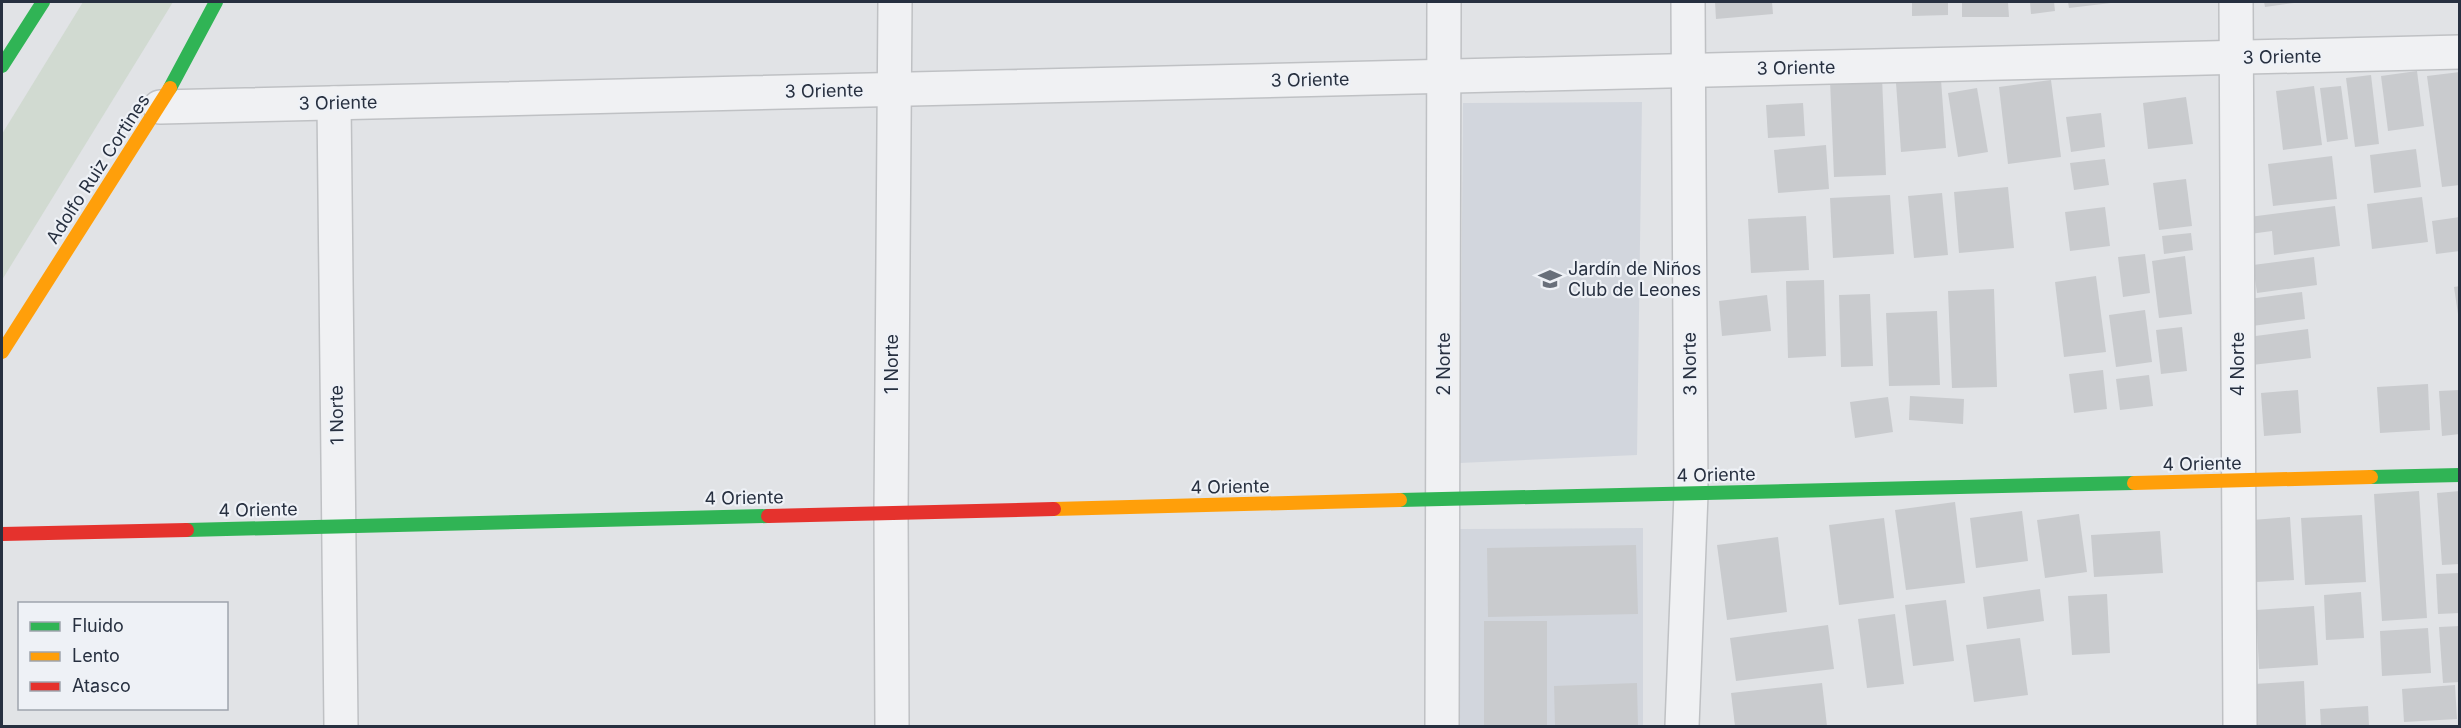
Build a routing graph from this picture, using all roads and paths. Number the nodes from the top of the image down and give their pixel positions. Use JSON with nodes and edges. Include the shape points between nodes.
{"nodes":[{"id":1,"x":43,"y":2,"type":"edge"},
{"id":2,"x":216,"y":2,"type":"edge"},
{"id":3,"x":895,"y":2,"type":"edge"},
{"id":4,"x":1444,"y":2,"type":"edge"},
{"id":5,"x":1688,"y":2,"type":"edge"},
{"id":6,"x":2236,"y":2,"type":"edge"},
{"id":7,"x":2460,"y":52,"type":"edge"},
{"id":8,"x":2237,"y":58,"type":"junction"},
{"id":9,"x":2,"y":66,"type":"edge"},
{"id":10,"x":1687,"y":71,"type":"junction"},
{"id":11,"x":1445,"y":77,"type":"junction"},
{"id":12,"x":894,"y":90,"type":"junction"},
{"id":13,"x":334,"y":103,"type":"junction"},
{"id":14,"x":160,"y":107,"type":"junction"},
{"id":15,"x":2,"y":352,"type":"edge"},
{"id":16,"x":2460,"y":475,"type":"edge"},
{"id":17,"x":2239,"y":481,"type":"junction"},
{"id":18,"x":1691,"y":494,"type":"junction"},
{"id":19,"x":1443,"y":500,"type":"junction"},
{"id":20,"x":891,"y":513,"type":"junction"},
{"id":21,"x":338,"y":526,"type":"junction"},
{"id":22,"x":2,"y":534,"type":"edge"},
{"id":23,"x":340,"y":726,"type":"edge"},
{"id":24,"x":892,"y":726,"type":"edge"},
{"id":25,"x":1442,"y":726,"type":"edge"},
{"id":26,"x":1682,"y":726,"type":"edge"},
{"id":27,"x":2240,"y":726,"type":"edge"}],
"edges":[{"from":1,"to":9,"type":"street"},
{"from":2,"to":14,"type":"street","name":"Adolfo Ruiz Cortines"},
{"from":3,"to":12,"type":"street","name":"1 Norte"},
{"from":4,"to":11,"type":"street","name":"2 Norte"},
{"from":5,"to":10,"type":"street","name":"3 Norte"},
{"from":6,"to":8,"type":"street","name":"4 Norte"},
{"from":7,"to":8,"type":"street","name":"3 Oriente"},
{"from":8,"to":10,"type":"street","name":"3 Oriente"},
{"from":8,"to":17,"type":"street","name":"4 Norte"},
{"from":10,"to":11,"type":"street","name":"3 Oriente"},
{"from":10,"to":18,"type":"street","name":"3 Norte"},
{"from":11,"to":12,"type":"street","name":"3 Oriente"},
{"from":11,"to":19,"type":"street","name":"2 Norte"},
{"from":12,"to":13,"type":"street","name":"3 Oriente"},
{"from":12,"to":20,"type":"street","name":"1 Norte"},
{"from":13,"to":14,"type":"street","name":"3 Oriente"},
{"from":13,"to":21,"type":"street","name":"1 Norte"},
{"from":14,"to":15,"type":"street","name":"Adolfo Ruiz Cortines"},
{"from":16,"to":17,"type":"street","name":"4 Oriente"},
{"from":17,"to":18,"type":"street","name":"4 Oriente"},
{"from":17,"to":27,"type":"street","name":"4 Norte"},
{"from":18,"to":19,"type":"street","name":"4 Oriente"},
{"from":18,"to":26,"type":"street","name":"3 Norte"},
{"from":19,"to":20,"type":"street","name":"4 Oriente"},
{"from":19,"to":25,"type":"street","name":"2 Norte"},
{"from":20,"to":21,"type":"street","name":"4 Oriente"},
{"from":20,"to":24,"type":"street","name":"1 Norte"},
{"from":21,"to":22,"type":"street","name":"4 Oriente"},
{"from":21,"to":23,"type":"street","name":"1 Norte"}]}
